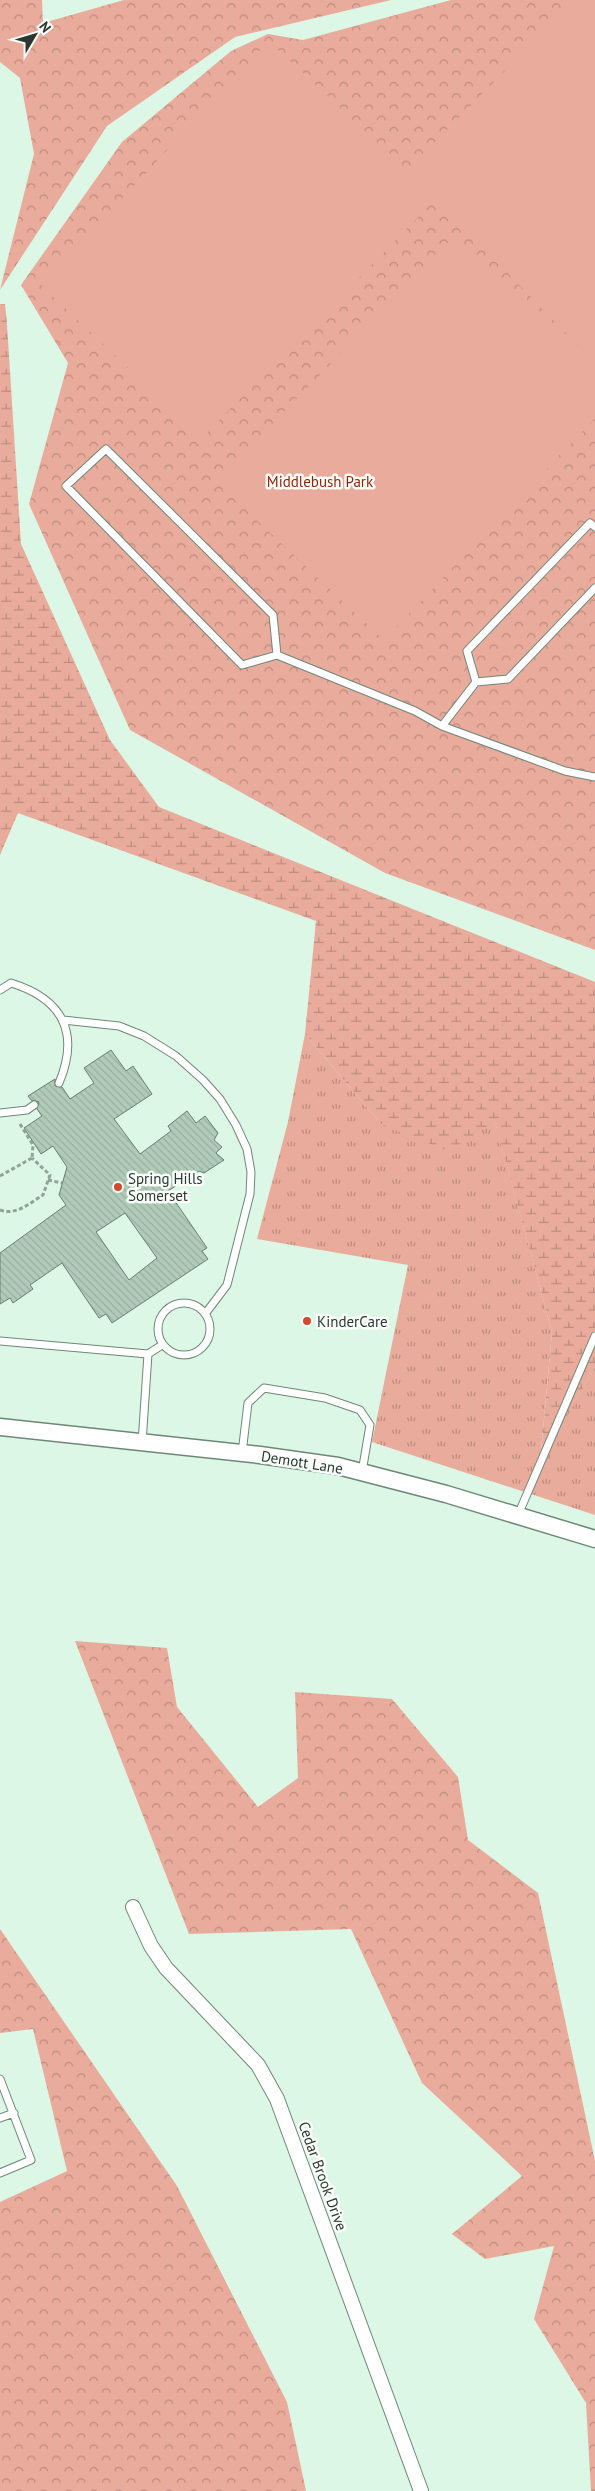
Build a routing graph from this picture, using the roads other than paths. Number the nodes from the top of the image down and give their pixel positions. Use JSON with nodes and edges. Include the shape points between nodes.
{"nodes":[{"id":1,"x":595,"y":528,"type":"edge"},
{"id":2,"x":595,"y":588,"type":"edge"},
{"id":3,"x":277,"y":655,"type":"junction"},
{"id":4,"x":476,"y":682,"type":"junction"},
{"id":5,"x":442,"y":726,"type":"junction"},
{"id":6,"x":595,"y":777,"type":"edge"},
{"id":7,"x":0,"y":990,"type":"edge"},
{"id":8,"x":63,"y":1020,"type":"junction"},
{"id":9,"x":59,"y":1083,"type":"dead end"},
{"id":10,"x":34,"y":1105,"type":"dead end"},
{"id":11,"x":0,"y":1112,"type":"edge"},
{"id":12,"x":205,"y":1314,"type":"junction"},
{"id":13,"x":595,"y":1336,"type":"edge"},
{"id":14,"x":0,"y":1341,"type":"edge"},
{"id":15,"x":162,"y":1345,"type":"junction"},
{"id":16,"x":148,"y":1354,"type":"junction"},
{"id":17,"x":0,"y":1427,"type":"edge"},
{"id":18,"x":142,"y":1443,"type":"junction"},
{"id":19,"x":242,"y":1453,"type":"junction"},
{"id":20,"x":362,"y":1472,"type":"junction"},
{"id":21,"x":518,"y":1516,"type":"junction"},
{"id":22,"x":595,"y":1539,"type":"edge"},
{"id":23,"x":134,"y":1907,"type":"dead end"},
{"id":24,"x":0,"y":2079,"type":"edge"},
{"id":25,"x":14,"y":2113,"type":"junction"},
{"id":26,"x":0,"y":2118,"type":"edge"},
{"id":27,"x":0,"y":2173,"type":"edge"},
{"id":28,"x":421,"y":2491,"type":"edge"}],
"edges":[{"from":1,"to":4,"type":"lane","via":[[590,523],[467,651]]},
{"from":2,"to":4,"type":"lane","via":[[508,679]]},
{"from":3,"to":3,"type":"lane","via":[[273,616],[106,449],[66,486],[242,665]]},
{"from":3,"to":5,"type":"lane","via":[[415,711]]},
{"from":4,"to":5,"type":"lane"},
{"from":5,"to":6,"type":"lane","via":[[565,771]]},
{"from":7,"to":8,"type":"lane","via":[[12,983],[32,990],[50,1002]]},
{"from":8,"to":9,"type":"lane","via":[[69,1041],[68,1063]]},
{"from":8,"to":12,"type":"lane","via":[[119,1026],[144,1036],[176,1056],[203,1080],[236,1125],[247,1149],[250,1194],[227,1285]]},
{"from":10,"to":11,"type":"lane","via":[[26,1110]]},
{"from":12,"to":15,"type":"lane","via":[[209,1322],[208,1339],[196,1352],[179,1354]]},
{"from":12,"to":15,"type":"lane","via":[[191,1303],[182,1302],[166,1309],[158,1323]]},
{"from":13,"to":21,"type":"lane"},
{"from":14,"to":16,"type":"lane"},
{"from":15,"to":16,"type":"lane"},
{"from":16,"to":18,"type":"lane"},
{"from":17,"to":18,"type":"street","name":"Demott Lane"},
{"from":18,"to":19,"type":"street","name":"Demott Lane"},
{"from":19,"to":20,"type":"street","name":"Demott Lane"},
{"from":19,"to":20,"type":"lane","via":[[248,1403],[264,1388],[325,1398],[360,1410],[370,1425]]},
{"from":20,"to":21,"type":"street","name":"Demott Lane"},
{"from":21,"to":22,"type":"street","name":"Demott Lane"},
{"from":23,"to":28,"type":"street","name":"Cedar Brook Drive","via":[[151,1946],[166,1968],[258,2065],[276,2099]]},
{"from":24,"to":25,"type":"lane"},
{"from":25,"to":26,"type":"lane"},
{"from":25,"to":27,"type":"lane","via":[[31,2160]]}]}
